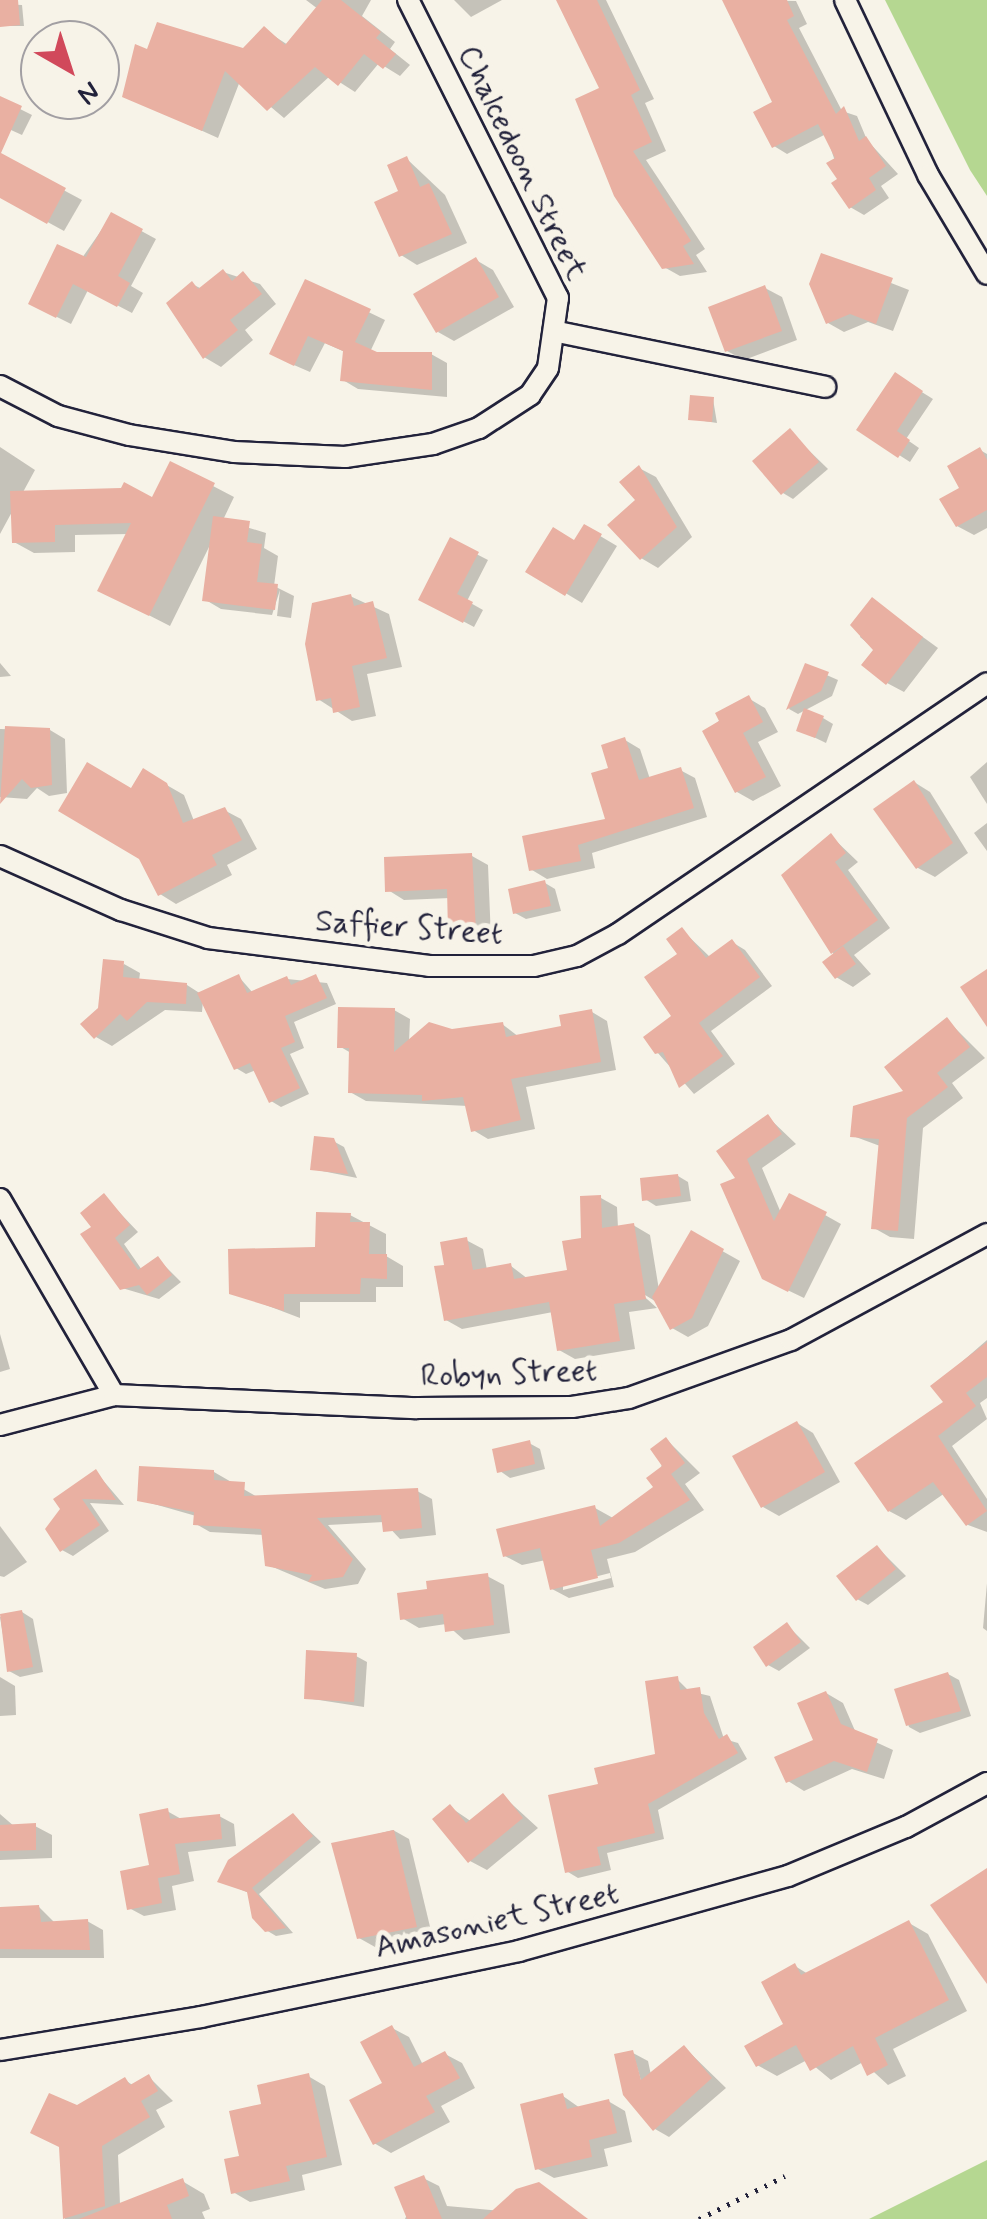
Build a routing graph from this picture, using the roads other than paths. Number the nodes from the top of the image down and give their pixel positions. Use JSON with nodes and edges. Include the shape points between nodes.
{"nodes":[{"id":1,"x":408,"y":0,"type":"edge"},
{"id":2,"x":845,"y":0,"type":"edge"},
{"id":3,"x":987,"y":274,"type":"edge"},
{"id":4,"x":558,"y":332,"type":"junction"},
{"id":5,"x":0,"y":386,"type":"edge"},
{"id":6,"x":825,"y":386,"type":"dead end"},
{"id":7,"x":987,"y":684,"type":"edge"},
{"id":8,"x":0,"y":856,"type":"edge"},
{"id":9,"x":0,"y":1199,"type":"edge"},
{"id":10,"x":987,"y":1234,"type":"edge"},
{"id":11,"x":114,"y":1395,"type":"junction"},
{"id":12,"x":0,"y":1425,"type":"edge"},
{"id":13,"x":987,"y":1783,"type":"edge"},
{"id":14,"x":0,"y":2050,"type":"edge"}],
"edges":[{"from":1,"to":4,"type":"street","name":"Chalcedoon Street","via":[[550,274]]},
{"from":2,"to":3,"type":"street","via":[[928,175]]},
{"from":4,"to":5,"type":"street","name":"Chalcedoon Street","via":[[548,368],[509,414],[432,444],[345,457],[234,452],[129,435],[58,416]]},
{"from":4,"to":6,"type":"street"},
{"from":7,"to":8,"type":"street","name":"Saffier Street","via":[[618,934],[578,956],[534,966],[429,966],[208,938],[121,910]]},
{"from":9,"to":11,"type":"street"},
{"from":10,"to":11,"type":"street","name":"Robyn Street","via":[[791,1340],[628,1398],[572,1406],[417,1408]]},
{"from":11,"to":12,"type":"street","name":"Robyn Street"},
{"from":13,"to":14,"type":"street","name":"Amasoniet Street","via":[[906,1827],[788,1876],[519,1951],[201,2017]]}]}
